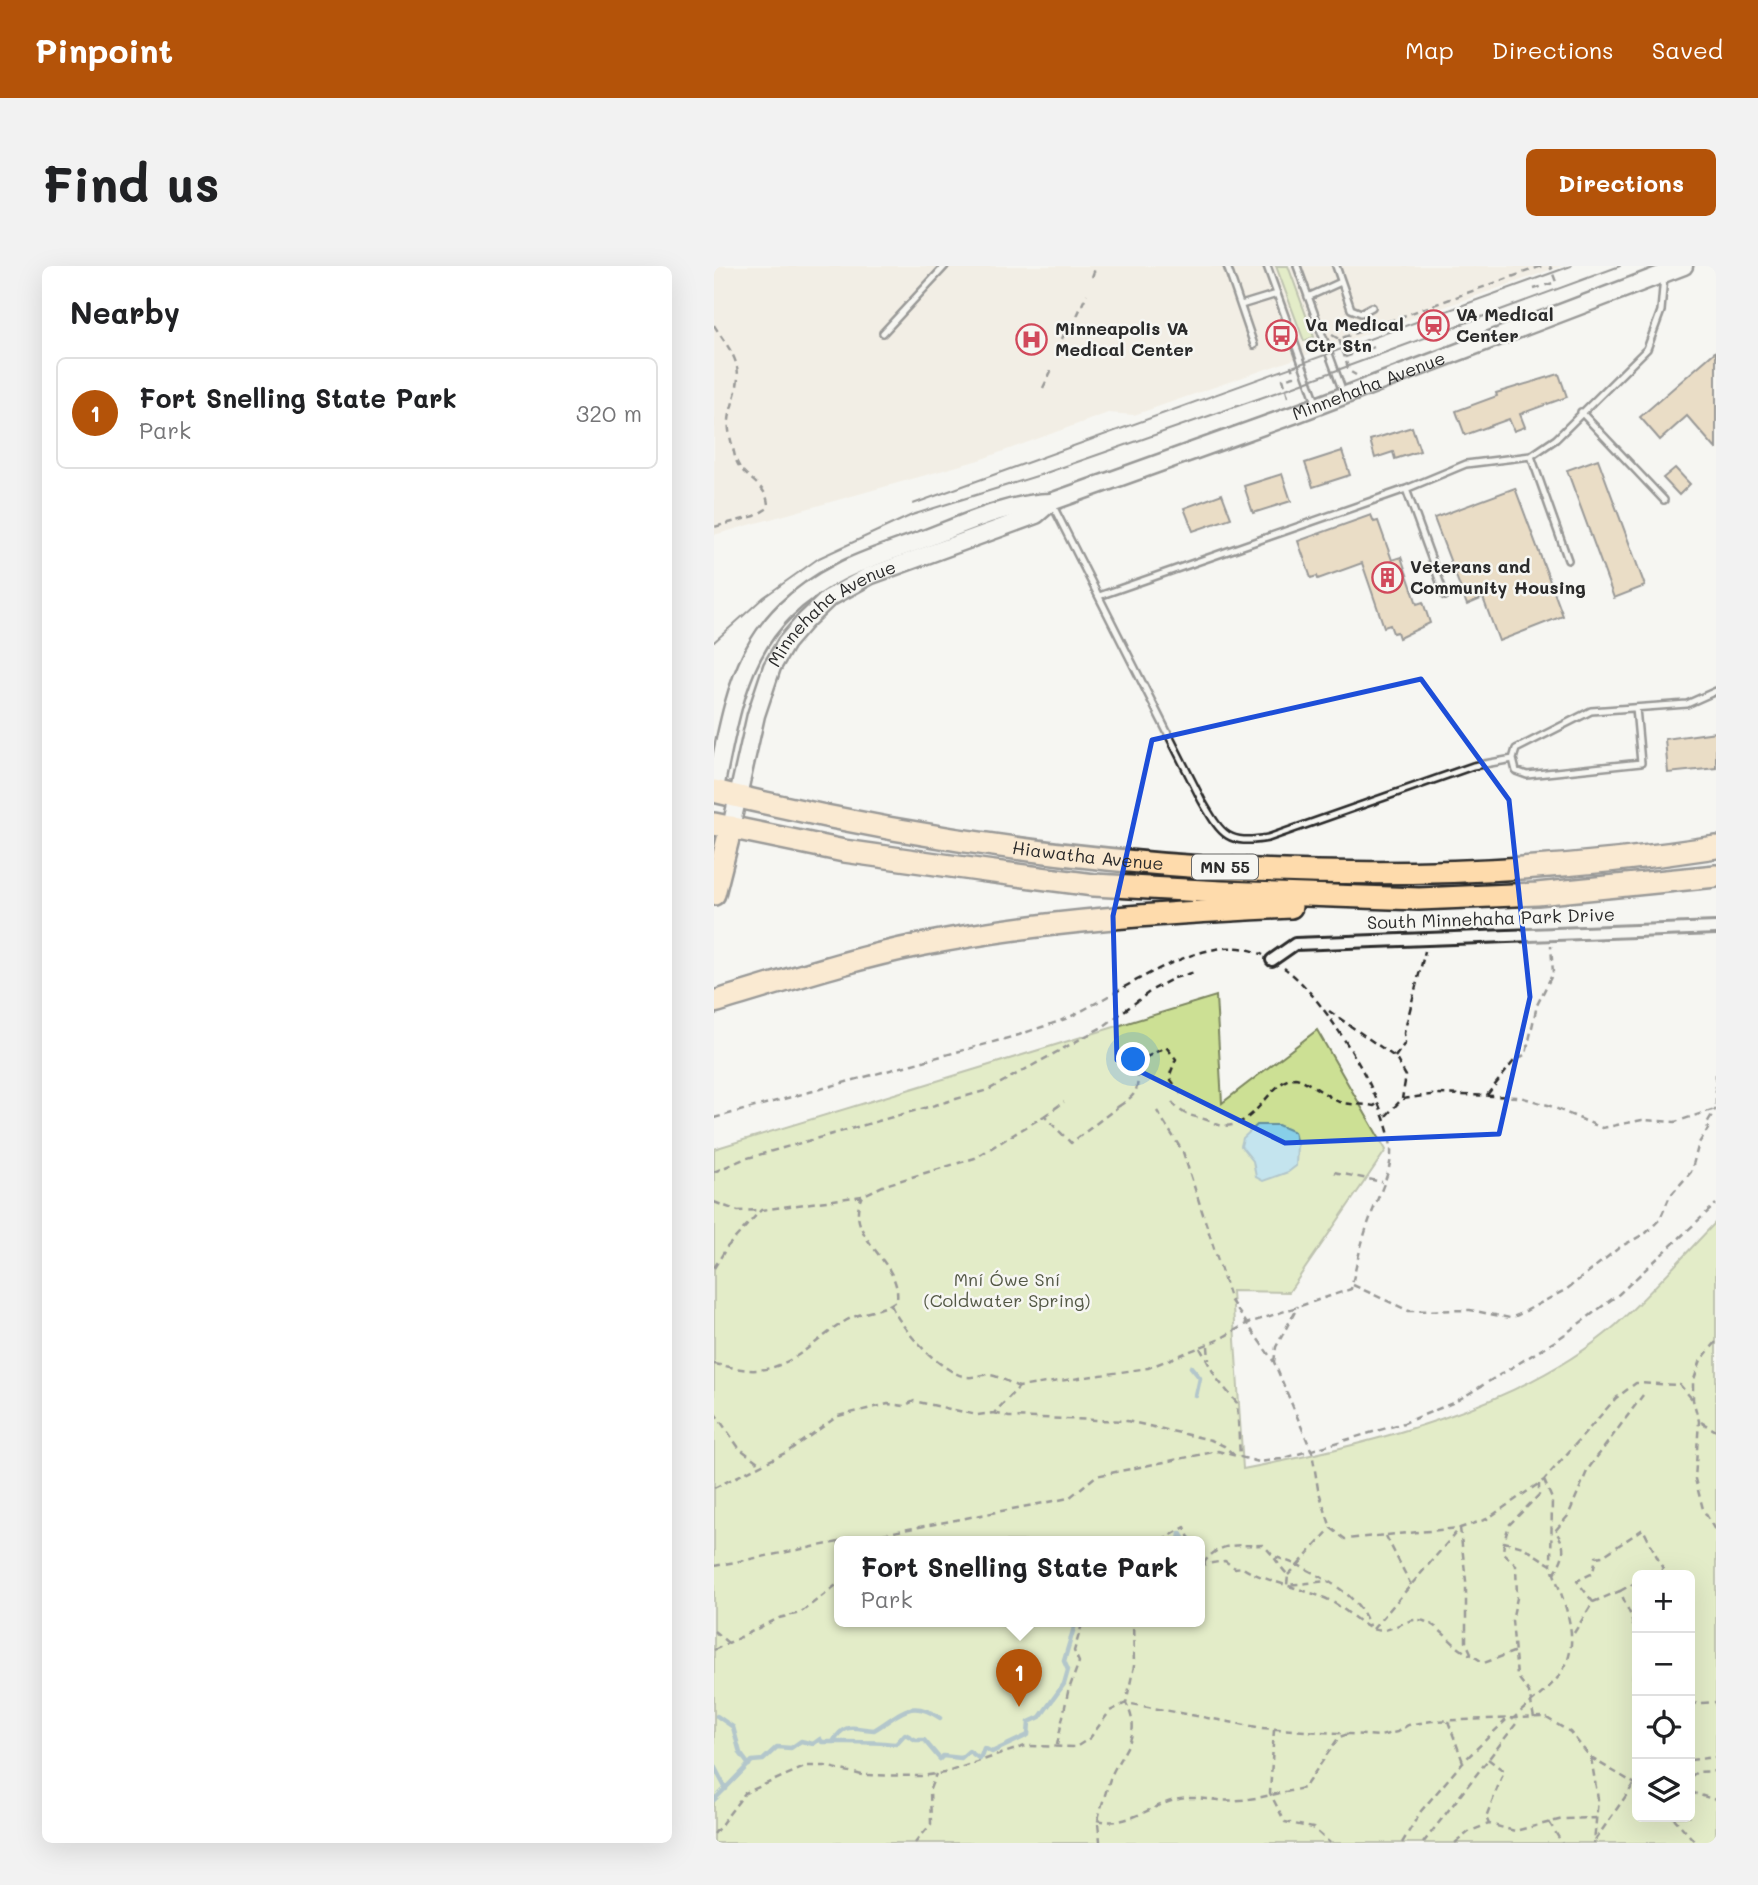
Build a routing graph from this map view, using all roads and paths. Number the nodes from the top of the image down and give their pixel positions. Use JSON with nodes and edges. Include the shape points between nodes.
{"nodes":[{"id":1,"x":945,"y":266,"type":"edge"},
{"id":2,"x":1096,"y":266,"type":"edge"},
{"id":3,"x":1227,"y":266,"type":"edge"},
{"id":4,"x":1267,"y":266,"type":"edge"},
{"id":5,"x":1297,"y":266,"type":"edge"},
{"id":6,"x":1336,"y":266,"type":"edge"},
{"id":7,"x":1542,"y":266,"type":"edge"},
{"id":8,"x":1550,"y":266,"type":"edge"},
{"id":9,"x":1684,"y":266,"type":"edge"},
{"id":10,"x":1664,"y":273,"type":"junction"},
{"id":11,"x":1092,"y":277,"type":"dead end"},
{"id":12,"x":1341,"y":282,"type":"junction"},
{"id":13,"x":1534,"y":289,"type":"dead end"},
{"id":14,"x":1087,"y":294,"type":"dead end"},
{"id":15,"x":1277,"y":294,"type":"junction"},
{"id":16,"x":1308,"y":297,"type":"junction"},
{"id":17,"x":1241,"y":305,"type":"junction"},
{"id":18,"x":1372,"y":307,"type":"dead end"},
{"id":19,"x":1077,"y":316,"type":"dead end"},
{"id":20,"x":714,"y":325,"type":"edge"},
{"id":21,"x":1066,"y":330,"type":"dead end"},
{"id":22,"x":883,"y":333,"type":"dead end"},
{"id":23,"x":1330,"y":336,"type":"dead end"},
{"id":24,"x":1339,"y":339,"type":"junction"},
{"id":25,"x":1254,"y":345,"type":"dead end"},
{"id":26,"x":1374,"y":346,"type":"dead end"},
{"id":27,"x":1058,"y":350,"type":"dead end"},
{"id":28,"x":1345,"y":357,"type":"junction"},
{"id":29,"x":1290,"y":359,"type":"dead end"},
{"id":30,"x":1053,"y":367,"type":"dead end"},
{"id":31,"x":1356,"y":376,"type":"dead end"},
{"id":32,"x":1043,"y":388,"type":"dead end"},
{"id":33,"x":1345,"y":395,"type":"junction"},
{"id":34,"x":1288,"y":397,"type":"dead end"},
{"id":35,"x":1317,"y":405,"type":"junction"},
{"id":36,"x":1581,"y":412,"type":"junction"},
{"id":37,"x":1531,"y":456,"type":"junction"},
{"id":38,"x":1406,"y":489,"type":"junction"},
{"id":39,"x":1664,"y":500,"type":"dead end"},
{"id":40,"x":1051,"y":502,"type":"junction"},
{"id":41,"x":714,"y":527,"type":"edge"},
{"id":42,"x":1568,"y":560,"type":"dead end"},
{"id":43,"x":1099,"y":596,"type":"junction"},
{"id":44,"x":1445,"y":596,"type":"dead end"},
{"id":45,"x":1716,"y":691,"type":"edge"},
{"id":46,"x":1636,"y":708,"type":"junction"},
{"id":47,"x":1513,"y":759,"type":"junction"},
{"id":48,"x":714,"y":791,"type":"edge"},
{"id":49,"x":738,"y":797,"type":"junction"},
{"id":50,"x":723,"y":825,"type":"edge"},
{"id":51,"x":1716,"y":847,"type":"edge"},
{"id":52,"x":1716,"y":876,"type":"edge"},
{"id":53,"x":714,"y":894,"type":"edge"},
{"id":54,"x":1419,"y":899,"type":"junction"},
{"id":55,"x":1716,"y":928,"type":"edge"},
{"id":56,"x":1551,"y":950,"type":"dead end"},
{"id":57,"x":1425,"y":957,"type":"dead end"},
{"id":58,"x":1272,"y":960,"type":"junction"},
{"id":59,"x":1195,"y":972,"type":"dead end"},
{"id":60,"x":714,"y":1002,"type":"edge"},
{"id":61,"x":1326,"y":1009,"type":"junction"},
{"id":62,"x":1395,"y":1057,"type":"junction"},
{"id":63,"x":1716,"y":1074,"type":"edge"},
{"id":64,"x":1181,"y":1094,"type":"dead end"},
{"id":65,"x":1487,"y":1095,"type":"junction"},
{"id":66,"x":1402,"y":1099,"type":"junction"},
{"id":67,"x":1064,"y":1102,"type":"dead end"},
{"id":68,"x":1172,"y":1102,"type":"dead end"},
{"id":69,"x":1378,"y":1103,"type":"junction"},
{"id":70,"x":1716,"y":1107,"type":"edge"},
{"id":71,"x":1157,"y":1111,"type":"dead end"},
{"id":72,"x":1044,"y":1116,"type":"junction"},
{"id":73,"x":1386,"y":1116,"type":"junction"},
{"id":74,"x":714,"y":1118,"type":"edge"},
{"id":75,"x":714,"y":1172,"type":"edge"},
{"id":76,"x":1334,"y":1172,"type":"dead end"},
{"id":77,"x":1383,"y":1182,"type":"junction"},
{"id":78,"x":862,"y":1196,"type":"junction"},
{"id":79,"x":714,"y":1202,"type":"edge"},
{"id":80,"x":1716,"y":1204,"type":"edge"},
{"id":81,"x":761,"y":1210,"type":"junction"},
{"id":82,"x":714,"y":1268,"type":"edge"},
{"id":83,"x":1352,"y":1284,"type":"junction"},
{"id":84,"x":891,"y":1305,"type":"junction"},
{"id":85,"x":1298,"y":1306,"type":"junction"},
{"id":86,"x":1246,"y":1324,"type":"junction"},
{"id":87,"x":1716,"y":1342,"type":"edge"},
{"id":88,"x":1208,"y":1344,"type":"junction"},
{"id":89,"x":1200,"y":1348,"type":"junction"},
{"id":90,"x":1209,"y":1360,"type":"junction"},
{"id":91,"x":1274,"y":1362,"type":"junction"},
{"id":92,"x":714,"y":1364,"type":"edge"},
{"id":93,"x":1019,"y":1387,"type":"junction"},
{"id":94,"x":1643,"y":1395,"type":"dead end"},
{"id":95,"x":1693,"y":1400,"type":"junction"},
{"id":96,"x":714,"y":1412,"type":"edge"},
{"id":97,"x":994,"y":1413,"type":"junction"},
{"id":98,"x":1699,"y":1421,"type":"junction"},
{"id":99,"x":1716,"y":1431,"type":"edge"},
{"id":100,"x":1312,"y":1452,"type":"junction"},
{"id":101,"x":1234,"y":1456,"type":"junction"},
{"id":102,"x":1240,"y":1457,"type":"junction"},
{"id":103,"x":762,"y":1465,"type":"junction"},
{"id":104,"x":1544,"y":1480,"type":"junction"},
{"id":105,"x":1539,"y":1483,"type":"junction"},
{"id":106,"x":714,"y":1488,"type":"edge"},
{"id":107,"x":1331,"y":1528,"type":"junction"},
{"id":108,"x":1460,"y":1528,"type":"junction"},
{"id":109,"x":1716,"y":1532,"type":"edge"},
{"id":110,"x":873,"y":1536,"type":"edge"},
{"id":111,"x":1170,"y":1536,"type":"edge"},
{"id":112,"x":1188,"y":1536,"type":"edge"},
{"id":113,"x":1386,"y":1536,"type":"junction"},
{"id":114,"x":1503,"y":1542,"type":"junction"},
{"id":115,"x":834,"y":1543,"type":"edge"},
{"id":116,"x":1276,"y":1557,"type":"junction"},
{"id":117,"x":1205,"y":1560,"type":"edge"},
{"id":118,"x":1205,"y":1564,"type":"edge"},
{"id":119,"x":1298,"y":1565,"type":"junction"},
{"id":120,"x":1551,"y":1565,"type":"junction"},
{"id":121,"x":714,"y":1566,"type":"edge"},
{"id":122,"x":1661,"y":1570,"type":"edge"},
{"id":123,"x":1554,"y":1574,"type":"junction"},
{"id":124,"x":1288,"y":1575,"type":"junction"},
{"id":125,"x":1328,"y":1581,"type":"junction"},
{"id":126,"x":1287,"y":1585,"type":"junction"},
{"id":127,"x":1632,"y":1585,"type":"edge"},
{"id":128,"x":1410,"y":1586,"type":"junction"},
{"id":129,"x":834,"y":1587,"type":"edge"},
{"id":130,"x":1620,"y":1591,"type":"junction"},
{"id":131,"x":1593,"y":1602,"type":"junction"},
{"id":132,"x":1369,"y":1626,"type":"junction"},
{"id":133,"x":1081,"y":1627,"type":"edge"},
{"id":134,"x":1133,"y":1627,"type":"edge"},
{"id":135,"x":1373,"y":1629,"type":"junction"},
{"id":136,"x":714,"y":1631,"type":"edge"},
{"id":137,"x":1635,"y":1633,"type":"edge"},
{"id":138,"x":1573,"y":1634,"type":"junction"},
{"id":139,"x":728,"y":1643,"type":"junction"},
{"id":140,"x":714,"y":1650,"type":"edge"},
{"id":141,"x":1516,"y":1651,"type":"junction"},
{"id":142,"x":1472,"y":1655,"type":"junction"},
{"id":143,"x":1531,"y":1702,"type":"junction"},
{"id":144,"x":1716,"y":1702,"type":"edge"},
{"id":145,"x":1126,"y":1703,"type":"junction"},
{"id":146,"x":1695,"y":1703,"type":"edge"},
{"id":147,"x":1534,"y":1718,"type":"junction"},
{"id":148,"x":1506,"y":1720,"type":"junction"},
{"id":149,"x":1512,"y":1720,"type":"junction"},
{"id":150,"x":1519,"y":1720,"type":"junction"},
{"id":151,"x":1448,"y":1721,"type":"junction"},
{"id":152,"x":1274,"y":1729,"type":"junction"},
{"id":153,"x":1355,"y":1732,"type":"junction"},
{"id":154,"x":1057,"y":1745,"type":"junction"},
{"id":155,"x":1716,"y":1757,"type":"edge"},
{"id":156,"x":1591,"y":1758,"type":"junction"},
{"id":157,"x":1489,"y":1759,"type":"junction"},
{"id":158,"x":1695,"y":1759,"type":"edge"},
{"id":159,"x":1463,"y":1762,"type":"junction"},
{"id":160,"x":1716,"y":1771,"type":"edge"},
{"id":161,"x":1695,"y":1773,"type":"edge"},
{"id":162,"x":936,"y":1774,"type":"junction"},
{"id":163,"x":1632,"y":1780,"type":"edge"},
{"id":164,"x":1632,"y":1788,"type":"edge"},
{"id":165,"x":1270,"y":1793,"type":"junction"},
{"id":166,"x":1695,"y":1793,"type":"edge"},
{"id":167,"x":1716,"y":1800,"type":"edge"},
{"id":168,"x":1596,"y":1818,"type":"junction"},
{"id":169,"x":1097,"y":1820,"type":"junction"},
{"id":170,"x":1549,"y":1822,"type":"junction"},
{"id":171,"x":1677,"y":1822,"type":"edge"},
{"id":172,"x":1489,"y":1824,"type":"junction"},
{"id":173,"x":714,"y":1834,"type":"edge"},
{"id":174,"x":1594,"y":1842,"type":"edge"},
{"id":175,"x":915,"y":1843,"type":"edge"},
{"id":176,"x":1100,"y":1843,"type":"edge"},
{"id":177,"x":1330,"y":1843,"type":"edge"},
{"id":178,"x":1402,"y":1843,"type":"edge"},
{"id":179,"x":1423,"y":1843,"type":"edge"},
{"id":180,"x":1455,"y":1843,"type":"edge"},
{"id":181,"x":1562,"y":1843,"type":"edge"},
{"id":182,"x":1696,"y":1843,"type":"edge"}],
"edges":[{"from":1,"to":22,"type":"lane"},
{"from":2,"to":11,"type":"path"},
{"from":3,"to":17,"type":"lane"},
{"from":4,"to":15,"type":"lane"},
{"from":5,"to":16,"type":"lane"},
{"from":6,"to":12,"type":"lane"},
{"from":7,"to":24,"type":"path"},
{"from":8,"to":13,"type":"path","via":[[1556,282]]},
{"from":9,"to":10,"type":"street","name":"Minnehaha Avenue"},
{"from":10,"to":33,"type":"street","name":"Minnehaha Avenue"},
{"from":10,"to":36,"type":"lane","via":[[1661,312],[1647,349]]},
{"from":12,"to":16,"type":"lane"},
{"from":12,"to":18,"type":"lane","via":[[1351,309],[1361,313]]},
{"from":14,"to":19,"type":"path"},
{"from":15,"to":17,"type":"lane"},
{"from":15,"to":35,"type":"lane"},
{"from":16,"to":33,"type":"lane"},
{"from":17,"to":25,"type":"lane"},
{"from":20,"to":41,"type":"path","via":[[737,365],[739,379],[728,424],[736,461],[741,471],[765,489],[769,502],[768,508],[755,516]]},
{"from":21,"to":27,"type":"path"},
{"from":23,"to":24,"type":"path"},
{"from":24,"to":28,"type":"path"},
{"from":26,"to":28,"type":"path"},
{"from":28,"to":31,"type":"path","via":[[1349,371]]},
{"from":29,"to":34,"type":"path","via":[[1294,376],[1283,379]]},
{"from":30,"to":32,"type":"path"},
{"from":33,"to":35,"type":"street","name":"Minnehaha Avenue"},
{"from":35,"to":40,"type":"street","name":"Minnehaha Avenue"},
{"from":36,"to":37,"type":"lane","via":[[1556,439]]},
{"from":36,"to":39,"type":"lane"},
{"from":37,"to":38,"type":"lane","via":[[1466,464]]},
{"from":37,"to":42,"type":"lane"},
{"from":38,"to":43,"type":"lane"},
{"from":38,"to":44,"type":"lane"},
{"from":40,"to":43,"type":"lane"},
{"from":40,"to":48,"type":"street","name":"Minnehaha Avenue","via":[[1028,502],[843,570],[792,604],[768,626],[739,685]]},
{"from":40,"to":49,"type":"street","name":"Minnehaha Avenue","via":[[1036,515],[869,576],[829,598],[813,613],[772,667]]},
{"from":43,"to":47,"type":"lane","via":[[1202,801],[1219,831],[1231,839],[1268,838],[1474,766]]},
{"from":45,"to":46,"type":"lane","via":[[1687,704]]},
{"from":46,"to":47,"type":"lane","via":[[1591,711],[1516,749]]},
{"from":46,"to":47,"type":"lane","via":[[1641,763],[1527,775],[1516,771]]},
{"from":48,"to":49,"type":"highway","name":"Hiawatha Avenue","number":"MN 55"},
{"from":49,"to":50,"type":"street","name":"Minnehaha Avenue"},
{"from":49,"to":51,"type":"highway","name":"Hiawatha Avenue","number":"MN 55","via":[[976,842],[1168,864],[1363,872],[1463,870],[1574,864]]},
{"from":50,"to":53,"type":"highway"},
{"from":50,"to":54,"type":"highway","name":"Hiawatha Avenue","via":[[844,851],[1094,885]]},
{"from":52,"to":54,"type":"highway","name":"Hiawatha Avenue","via":[[1537,894]]},
{"from":54,"to":60,"type":"highway","via":[[1113,916],[1023,926],[918,945]]},
{"from":55,"to":58,"type":"street","name":"South Minnehaha Park Drive","via":[[1295,944]]},
{"from":56,"to":65,"type":"path","via":[[1553,973],[1536,1005],[1526,1054],[1514,1061]]},
{"from":57,"to":62,"type":"path","via":[[1410,1004],[1405,1043]]},
{"from":58,"to":61,"type":"path","via":[[1300,978]]},
{"from":58,"to":74,"type":"path","via":[[1247,947],[1174,960],[1065,1018],[1019,1035]]},
{"from":59,"to":75,"type":"path","via":[[1152,990],[1104,1026],[988,1090],[744,1159]]},
{"from":61,"to":62,"type":"path"},
{"from":61,"to":69,"type":"path"},
{"from":62,"to":66,"type":"path","via":[[1407,1083]]},
{"from":63,"to":70,"type":"path"},
{"from":64,"to":72,"type":"path","via":[[1169,1077],[1176,1059],[1166,1047],[1139,1061],[1135,1096],[1071,1143]]},
{"from":65,"to":66,"type":"path"},
{"from":65,"to":70,"type":"path","via":[[1538,1102],[1602,1128],[1643,1120],[1669,1123]]},
{"from":66,"to":73,"type":"path"},
{"from":67,"to":72,"type":"path"},
{"from":68,"to":69,"type":"path","via":[[1181,1114],[1230,1125],[1247,1118],[1286,1080],[1296,1078],[1338,1102]]},
{"from":69,"to":73,"type":"path"},
{"from":70,"to":83,"type":"path","via":[[1691,1172],[1670,1196],[1660,1219],[1567,1289],[1518,1315],[1409,1311]]},
{"from":71,"to":86,"type":"path","via":[[1183,1152],[1231,1301]]},
{"from":72,"to":78,"type":"path","via":[[975,1158]]},
{"from":73,"to":77,"type":"path","via":[[1391,1158]]},
{"from":76,"to":77,"type":"path"},
{"from":77,"to":83,"type":"path"},
{"from":78,"to":81,"type":"path"},
{"from":78,"to":84,"type":"path","via":[[856,1217],[898,1291],[898,1300]]},
{"from":79,"to":81,"type":"path","via":[[738,1211]]},
{"from":80,"to":100,"type":"path","via":[[1619,1294],[1557,1340],[1455,1402]]},
{"from":81,"to":82,"type":"path"},
{"from":83,"to":85,"type":"path","via":[[1351,1289]]},
{"from":84,"to":92,"type":"path","via":[[847,1320],[794,1358],[767,1369]]},
{"from":84,"to":93,"type":"path","via":[[920,1347],[939,1363],[965,1377],[988,1375]]},
{"from":85,"to":86,"type":"path"},
{"from":85,"to":91,"type":"path","via":[[1276,1347]]},
{"from":86,"to":88,"type":"path"},
{"from":86,"to":91,"type":"path"},
{"from":87,"to":95,"type":"path","via":[[1701,1360],[1693,1382]]},
{"from":88,"to":89,"type":"path"},
{"from":88,"to":90,"type":"path"},
{"from":89,"to":90,"type":"path"},
{"from":89,"to":93,"type":"path","via":[[1148,1368]]},
{"from":90,"to":102,"type":"path","via":[[1217,1379],[1237,1403]]},
{"from":91,"to":100,"type":"path"},
{"from":93,"to":97,"type":"path"},
{"from":94,"to":123,"type":"path","via":[[1588,1469],[1568,1516],[1555,1531],[1564,1542],[1564,1552]]},
{"from":95,"to":98,"type":"path"},
{"from":95,"to":104,"type":"path","via":[[1680,1385],[1636,1383],[1607,1407]]},
{"from":96,"to":103,"type":"path","via":[[739,1448]]},
{"from":97,"to":101,"type":"path","via":[[1127,1421],[1211,1440]]},
{"from":97,"to":103,"type":"path","via":[[977,1415],[914,1401],[904,1406],[888,1404],[838,1416]]},
{"from":98,"to":99,"type":"path"},
{"from":98,"to":109,"type":"path","via":[[1695,1479],[1703,1509]]},
{"from":100,"to":102,"type":"path","via":[[1259,1462]]},
{"from":100,"to":107,"type":"path"},
{"from":101,"to":102,"type":"path"},
{"from":101,"to":110,"type":"path","via":[[1218,1451],[1096,1476],[1069,1498]]},
{"from":103,"to":106,"type":"path"},
{"from":104,"to":105,"type":"path"},
{"from":104,"to":120,"type":"path","via":[[1552,1499]]},
{"from":105,"to":108,"type":"path","via":[[1487,1519]]},
{"from":105,"to":114,"type":"path","via":[[1539,1495],[1509,1525]]},
{"from":107,"to":113,"type":"path","via":[[1345,1539]]},
{"from":107,"to":119,"type":"path"},
{"from":108,"to":113,"type":"path"},
{"from":108,"to":128,"type":"path"},
{"from":108,"to":142,"type":"path","via":[[1466,1642]]},
{"from":111,"to":112,"type":"path","via":[[1185,1527]]},
{"from":113,"to":128,"type":"path"},
{"from":114,"to":120,"type":"path","via":[[1522,1547]]},
{"from":114,"to":141,"type":"path","via":[[1503,1553],[1516,1565],[1512,1620]]},
{"from":115,"to":121,"type":"path"},
{"from":116,"to":117,"type":"path","via":[[1263,1545],[1225,1546]]},
{"from":116,"to":119,"type":"path"},
{"from":116,"to":124,"type":"path"},
{"from":118,"to":126,"type":"path","via":[[1225,1561]]},
{"from":119,"to":124,"type":"path"},
{"from":119,"to":125,"type":"path"},
{"from":120,"to":123,"type":"path"},
{"from":122,"to":131,"type":"path","via":[[1643,1529],[1596,1557],[1593,1573],[1577,1581]]},
{"from":123,"to":138,"type":"path"},
{"from":124,"to":126,"type":"path"},
{"from":125,"to":126,"type":"path"},
{"from":125,"to":132,"type":"path","via":[[1365,1611]]},
{"from":126,"to":132,"type":"path","via":[[1323,1597]]},
{"from":127,"to":130,"type":"path"},
{"from":128,"to":135,"type":"path"},
{"from":129,"to":139,"type":"path","via":[[800,1613]]},
{"from":130,"to":131,"type":"path"},
{"from":130,"to":137,"type":"path"},
{"from":131,"to":138,"type":"path"},
{"from":132,"to":135,"type":"path"},
{"from":133,"to":154,"type":"path","via":[[1074,1651],[1079,1662]]},
{"from":134,"to":145,"type":"path","via":[[1134,1666]]},
{"from":135,"to":142,"type":"path","via":[[1423,1621],[1460,1651]]},
{"from":136,"to":139,"type":"path"},
{"from":138,"to":143,"type":"path","via":[[1562,1672]]},
{"from":139,"to":140,"type":"path"},
{"from":141,"to":142,"type":"path","via":[[1484,1663]]},
{"from":141,"to":143,"type":"path","via":[[1517,1676]]},
{"from":143,"to":147,"type":"path"},
{"from":143,"to":149,"type":"path"},
{"from":144,"to":146,"type":"path"},
{"from":145,"to":152,"type":"path"},
{"from":145,"to":154,"type":"path","via":[[1110,1711],[1084,1744]]},
{"from":145,"to":169,"type":"path","via":[[1133,1721],[1128,1751],[1113,1771]]},
{"from":147,"to":150,"type":"path"},
{"from":147,"to":156,"type":"path","via":[[1545,1717],[1570,1732]]},
{"from":148,"to":149,"type":"path"},
{"from":148,"to":151,"type":"path"},
{"from":148,"to":159,"type":"path"},
{"from":149,"to":150,"type":"path"},
{"from":150,"to":157,"type":"path"},
{"from":151,"to":153,"type":"path","via":[[1408,1725],[1380,1736]]},
{"from":151,"to":159,"type":"path"},
{"from":152,"to":153,"type":"path"},
{"from":152,"to":165,"type":"path"},
{"from":153,"to":165,"type":"path","via":[[1339,1737],[1304,1788]]},
{"from":154,"to":162,"type":"path","via":[[1025,1746]]},
{"from":155,"to":158,"type":"path"},
{"from":156,"to":163,"type":"path"},
{"from":156,"to":168,"type":"path","via":[[1598,1799]]},
{"from":157,"to":172,"type":"path","via":[[1504,1771],[1486,1816]]},
{"from":157,"to":179,"type":"path"},
{"from":159,"to":178,"type":"path","via":[[1421,1811]]},
{"from":160,"to":161,"type":"path"},
{"from":162,"to":173,"type":"path","via":[[862,1775],[807,1766],[745,1793]]},
{"from":162,"to":175,"type":"path","via":[[930,1789],[932,1824]]},
{"from":164,"to":174,"type":"path"},
{"from":165,"to":169,"type":"path","via":[[1218,1801],[1189,1797],[1145,1814]]},
{"from":165,"to":177,"type":"path","via":[[1284,1822],[1313,1828]]},
{"from":166,"to":167,"type":"path"},
{"from":168,"to":170,"type":"path"},
{"from":168,"to":174,"type":"path"},
{"from":169,"to":176,"type":"path"},
{"from":170,"to":172,"type":"path","via":[[1515,1831]]},
{"from":170,"to":181,"type":"path"},
{"from":171,"to":182,"type":"path"},
{"from":172,"to":180,"type":"path"}]}
